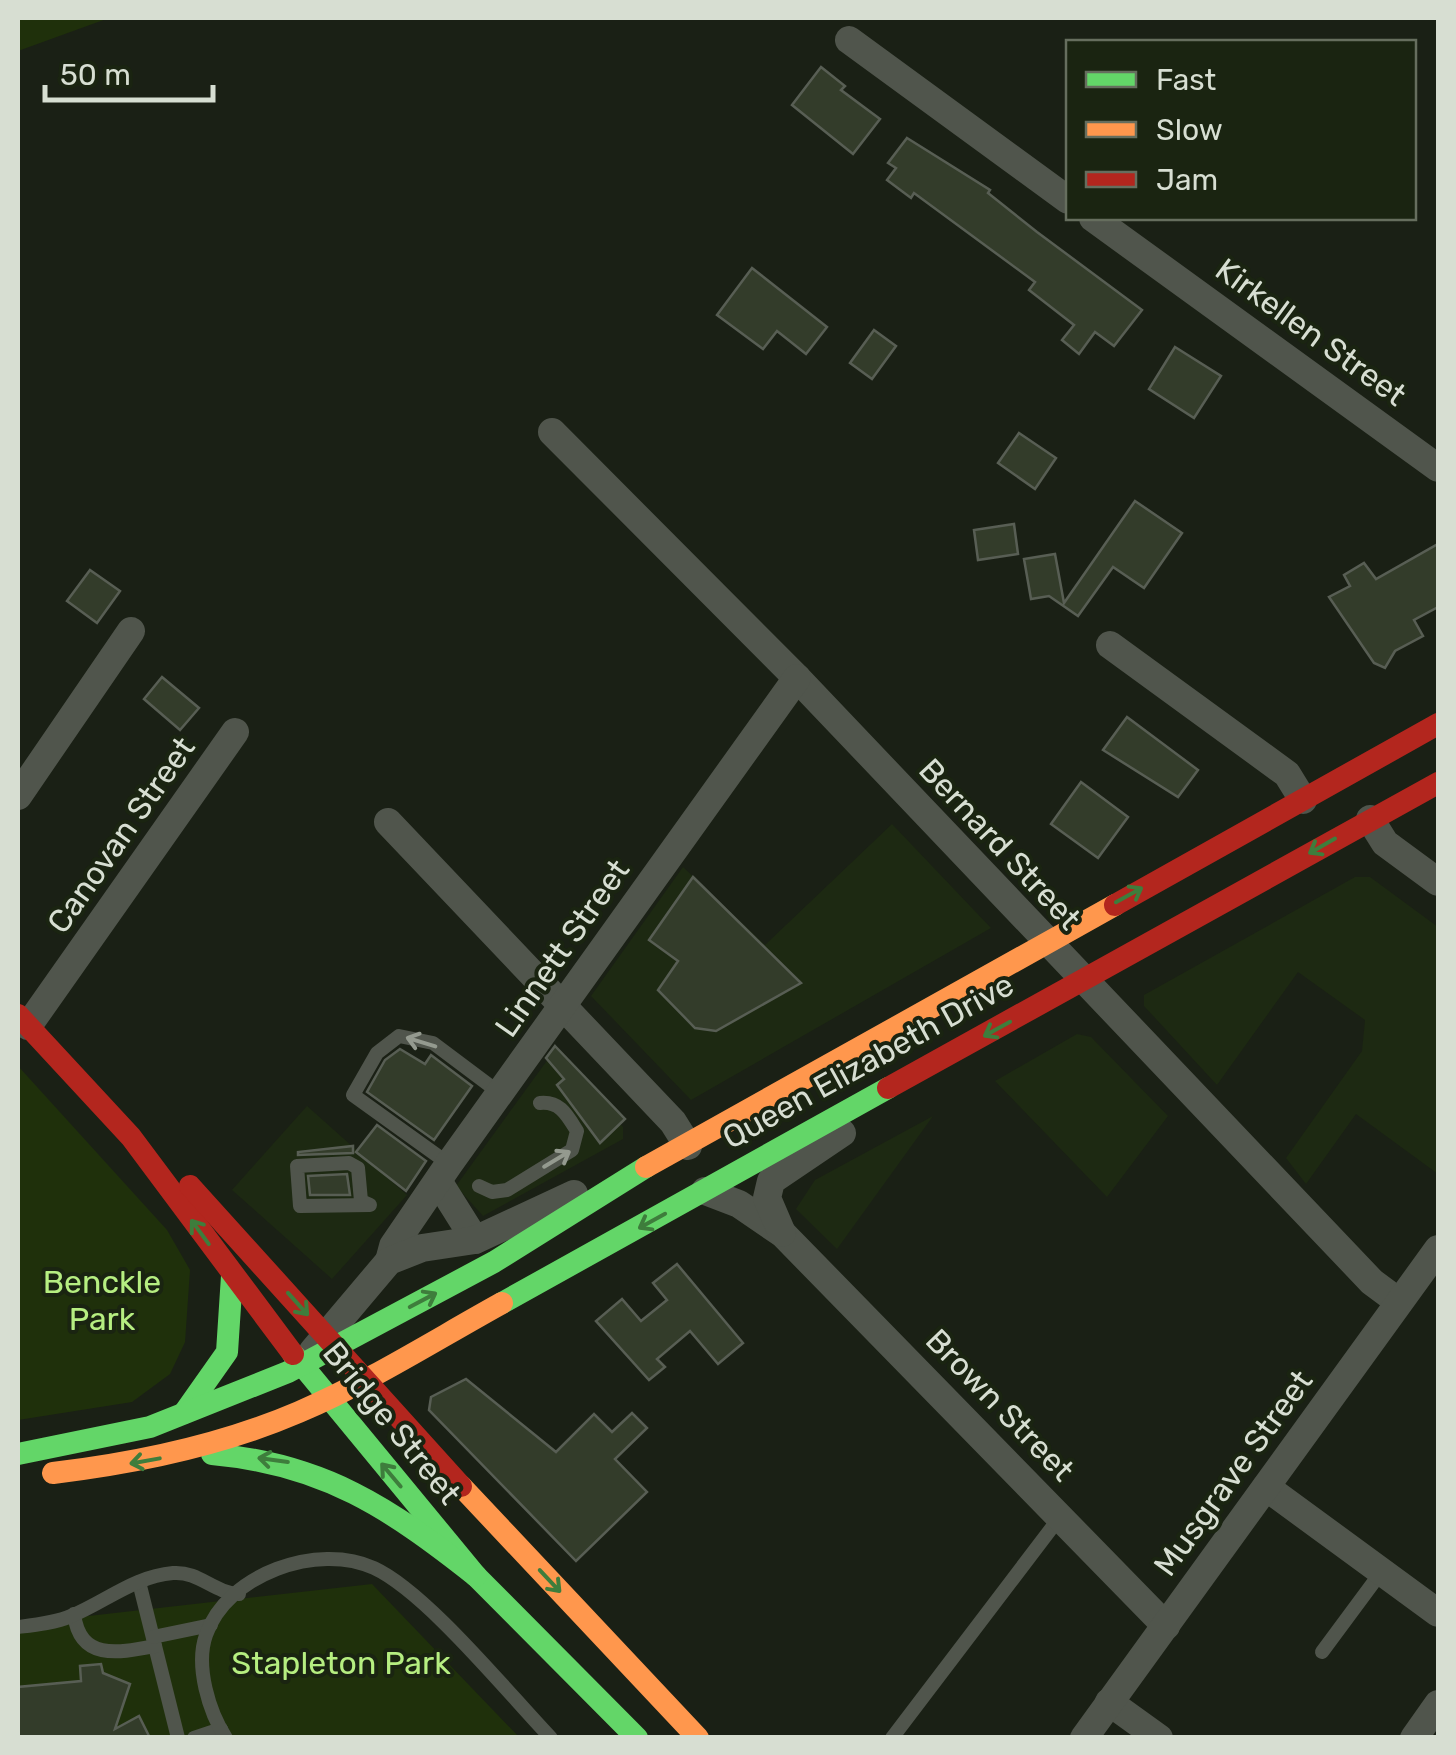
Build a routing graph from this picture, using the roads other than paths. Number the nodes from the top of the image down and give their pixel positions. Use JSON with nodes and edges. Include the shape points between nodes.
{"nodes":[{"id":1,"x":849,"y":40,"type":"dead end"},
{"id":2,"x":1066,"y":199,"type":"edge"},
{"id":3,"x":1096,"y":220,"type":"edge"},
{"id":4,"x":552,"y":432,"type":"dead end"},
{"id":5,"x":1438,"y":468,"type":"edge"},
{"id":6,"x":130,"y":630,"type":"dead end"},
{"id":7,"x":1110,"y":645,"type":"dead end"},
{"id":8,"x":797,"y":678,"type":"junction"},
{"id":9,"x":1438,"y":724,"type":"edge"},
{"id":10,"x":235,"y":732,"type":"dead end"},
{"id":11,"x":1438,"y":782,"type":"edge"},
{"id":12,"x":18,"y":796,"type":"edge"},
{"id":13,"x":1303,"y":800,"type":"junction"},
{"id":14,"x":1370,"y":819,"type":"junction"},
{"id":15,"x":388,"y":822,"type":"dead end"},
{"id":16,"x":1438,"y":882,"type":"edge"},
{"id":17,"x":1043,"y":942,"type":"junction"},
{"id":18,"x":1083,"y":982,"type":"junction"},
{"id":19,"x":564,"y":1006,"type":"junction"},
{"id":20,"x":23,"y":1020,"type":"edge"},
{"id":21,"x":908,"y":1079,"type":"junction"},
{"id":22,"x":502,"y":1094,"type":"junction"},
{"id":23,"x":540,"y":1103,"type":"dead end"},
{"id":24,"x":131,"y":1137,"type":"junction"},
{"id":25,"x":688,"y":1146,"type":"junction"},
{"id":26,"x":443,"y":1173,"type":"junction"},
{"id":27,"x":634,"y":1174,"type":"junction"},
{"id":28,"x":478,"y":1186,"type":"dead end"},
{"id":29,"x":705,"y":1191,"type":"junction"},
{"id":30,"x":370,"y":1205,"type":"joint"},
{"id":31,"x":783,"y":1234,"type":"junction"},
{"id":32,"x":475,"y":1240,"type":"junction"},
{"id":33,"x":1437,"y":1255,"type":"edge"},
{"id":34,"x":389,"y":1261,"type":"junction"},
{"id":35,"x":232,"y":1276,"type":"junction"},
{"id":36,"x":1399,"y":1302,"type":"junction"},
{"id":37,"x":332,"y":1340,"type":"junction"},
{"id":38,"x":302,"y":1364,"type":"junction"},
{"id":39,"x":366,"y":1380,"type":"junction"},
{"id":40,"x":330,"y":1398,"type":"junction"},
{"id":41,"x":184,"y":1413,"type":"junction"},
{"id":42,"x":186,"y":1453,"type":"junction"},
{"id":43,"x":18,"y":1454,"type":"edge"},
{"id":44,"x":18,"y":1476,"type":"edge"},
{"id":45,"x":1266,"y":1487,"type":"junction"},
{"id":46,"x":1060,"y":1517,"type":"junction"},
{"id":47,"x":524,"y":1553,"type":"junction"},
{"id":48,"x":1382,"y":1572,"type":"junction"},
{"id":49,"x":476,"y":1576,"type":"junction"},
{"id":50,"x":139,"y":1582,"type":"junction"},
{"id":51,"x":239,"y":1594,"type":"junction"},
{"id":52,"x":1438,"y":1613,"type":"edge"},
{"id":53,"x":74,"y":1614,"type":"junction"},
{"id":54,"x":211,"y":1625,"type":"junction"},
{"id":55,"x":1166,"y":1626,"type":"junction"},
{"id":56,"x":18,"y":1627,"type":"edge"},
{"id":57,"x":154,"y":1641,"type":"junction"},
{"id":58,"x":1322,"y":1652,"type":"dead end"},
{"id":59,"x":572,"y":1673,"type":"junction"},
{"id":60,"x":660,"y":1698,"type":"junction"},
{"id":61,"x":1110,"y":1702,"type":"junction"},
{"id":62,"x":1438,"y":1704,"type":"edge"},
{"id":63,"x":224,"y":1733,"type":"edge"},
{"id":64,"x":628,"y":1735,"type":"edge"},
{"id":65,"x":178,"y":1738,"type":"edge"},
{"id":66,"x":194,"y":1738,"type":"edge"},
{"id":67,"x":552,"y":1738,"type":"edge"},
{"id":68,"x":698,"y":1738,"type":"edge"},
{"id":69,"x":892,"y":1738,"type":"edge"},
{"id":70,"x":1084,"y":1738,"type":"edge"},
{"id":71,"x":1159,"y":1738,"type":"edge"},
{"id":72,"x":1414,"y":1738,"type":"edge"}],
"edges":[{"from":1,"to":2,"type":"street"},
{"from":3,"to":5,"type":"street","name":"Kirkellen Street"},
{"from":4,"to":8,"type":"street","name":"Bernard Street"},
{"from":6,"to":12,"type":"street"},
{"from":7,"to":13,"type":"street","via":[[1287,774]]},
{"from":8,"to":17,"type":"street","name":"Bernard Street"},
{"from":8,"to":19,"type":"street","name":"Linnett Street"},
{"from":9,"to":13,"type":"main road","name":"Queen Elizabeth Drive"},
{"from":10,"to":20,"type":"street","name":"Canovan Street"},
{"from":11,"to":14,"type":"main road","name":"Queen Elizabeth Drive"},
{"from":17,"to":13,"type":"main road","name":"Queen Elizabeth Drive","one_way":true},
{"from":14,"to":16,"type":"street","via":[[1385,843]]},
{"from":14,"to":18,"type":"main road","name":"Queen Elizabeth Drive","one_way":true},
{"from":15,"to":19,"type":"street"},
{"from":17,"to":18,"type":"street","name":"Bernard Street"},
{"from":17,"to":25,"type":"main road","name":"Queen Elizabeth Drive"},
{"from":18,"to":21,"type":"main road","name":"Queen Elizabeth Drive","one_way":true},
{"from":18,"to":36,"type":"street","name":"Bernard Street","via":[[1372,1282]]},
{"from":19,"to":22,"type":"street","name":"Linnett Street"},
{"from":19,"to":25,"type":"street"},
{"from":20,"to":24,"type":"main road","name":"Bridge Street"},
{"from":21,"to":29,"type":"main road","name":"Queen Elizabeth Drive"},
{"from":21,"to":31,"type":"street","name":"Brown Street","via":[[771,1181],[767,1198]]},
{"from":22,"to":26,"type":"street","name":"Linnett Street"},
{"from":22,"to":26,"type":"lane","one_way":true,"via":[[432,1043],[399,1036],[377,1053],[353,1095]]},
{"from":28,"to":23,"type":"lane","one_way":true,"via":[[508,1190],[572,1150],[578,1131],[564,1110]]},
{"from":35,"to":24,"type":"main road","name":"Bridge Street","one_way":true},
{"from":24,"to":37,"type":"main road","name":"Bridge Street","one_way":true,"via":[[201,1195]]},
{"from":25,"to":27,"type":"main road","name":"Queen Elizabeth Drive"},
{"from":26,"to":32,"type":"street"},
{"from":26,"to":34,"type":"street","name":"Linnett Street"},
{"from":27,"to":32,"type":"street","name":"Queen Elizabeth Drive","via":[[559,1198]]},
{"from":37,"to":27,"type":"main road","name":"Queen Elizabeth Drive","one_way":true,"via":[[494,1262]]},
{"from":29,"to":31,"type":"street","name":"Brown Street"},
{"from":29,"to":39,"type":"main road","name":"Queen Elizabeth Drive","one_way":true},
{"from":30,"to":30,"type":"lane","via":[[300,1206],[297,1166],[354,1166],[361,1201]]},
{"from":31,"to":46,"type":"street","name":"Brown Street"},
{"from":32,"to":34,"type":"street","name":"Queen Elizabeth Drive"},
{"from":33,"to":36,"type":"street","name":"Musgrave Street"},
{"from":34,"to":37,"type":"street","name":"Queen Elizabeth Drive"},
{"from":35,"to":38,"type":"main road","name":"Bridge Street"},
{"from":35,"to":41,"type":"main road","via":[[227,1352]]},
{"from":36,"to":45,"type":"street","name":"Musgrave Street"},
{"from":37,"to":38,"type":"street","name":"Queen Elizabeth Drive"},
{"from":37,"to":39,"type":"main road","name":"Bridge Street"},
{"from":38,"to":40,"type":"main road","name":"Bridge Street"},
{"from":38,"to":41,"type":"main road"},
{"from":39,"to":40,"type":"main road","name":"Queen Elizabeth Drive"},
{"from":39,"to":47,"type":"main road","name":"Bridge Street"},
{"from":40,"to":42,"type":"main road","name":"Queen Elizabeth Drive"},
{"from":49,"to":40,"type":"main road","name":"Bridge Street","one_way":true},
{"from":41,"to":43,"type":"main road","via":[[150,1427]]},
{"from":42,"to":44,"type":"main road","one_way":true},
{"from":49,"to":42,"type":"main road","one_way":true,"via":[[346,1482],[283,1460]]},
{"from":45,"to":48,"type":"street"},
{"from":45,"to":55,"type":"street","name":"Musgrave Street"},
{"from":46,"to":55,"type":"street","name":"Brown Street"},
{"from":46,"to":69,"type":"lane"},
{"from":47,"to":59,"type":"main road","via":[[503,1550],[498,1562]]},
{"from":47,"to":60,"type":"main road","name":"Bridge Street","one_way":true},
{"from":48,"to":52,"type":"street"},
{"from":48,"to":58,"type":"lane"},
{"from":49,"to":59,"type":"main road","name":"Bridge Street"},
{"from":50,"to":51,"type":"lane","via":[[190,1574]]},
{"from":50,"to":53,"type":"lane"},
{"from":50,"to":57,"type":"lane"},
{"from":51,"to":54,"type":"lane"},
{"from":51,"to":67,"type":"lane","via":[[272,1570],[309,1558],[343,1558],[377,1570],[408,1590]]},
{"from":53,"to":56,"type":"lane"},
{"from":53,"to":57,"type":"lane","via":[[76,1633],[91,1647],[128,1651]]},
{"from":54,"to":57,"type":"lane"},
{"from":54,"to":63,"type":"lane","via":[[204,1667]]},
{"from":55,"to":61,"type":"street","name":"Musgrave Street"},
{"from":57,"to":65,"type":"lane"},
{"from":59,"to":64,"type":"main road","name":"Bridge Street"},
{"from":60,"to":64,"type":"main road","name":"Bridge Street"},
{"from":60,"to":68,"type":"main road","name":"Bridge Street"},
{"from":61,"to":70,"type":"street","name":"Musgrave Street"},
{"from":61,"to":71,"type":"street"},
{"from":62,"to":72,"type":"street"},
{"from":63,"to":66,"type":"lane"}]}
